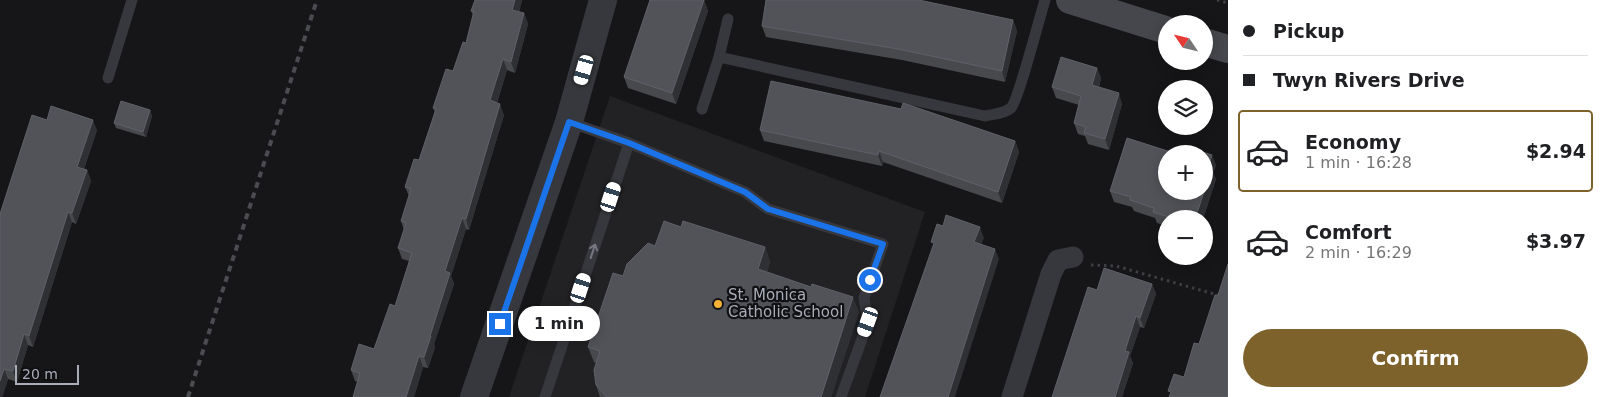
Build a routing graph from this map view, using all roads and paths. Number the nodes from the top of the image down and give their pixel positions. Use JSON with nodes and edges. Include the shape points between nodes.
{"nodes":[{"id":1,"x":132,"y":0,"type":"edge"},
{"id":2,"x":603,"y":0,"type":"edge"},
{"id":3,"x":1045,"y":0,"type":"edge"},
{"id":4,"x":1070,"y":0,"type":"edge"},
{"id":5,"x":1217,"y":0,"type":"edge"},
{"id":6,"x":1228,"y":4,"type":"edge"},
{"id":7,"x":728,"y":19,"type":"dead end"},
{"id":8,"x":1158,"y":28,"type":"edge"},
{"id":9,"x":1213,"y":45,"type":"edge"},
{"id":10,"x":1228,"y":49,"type":"edge"},
{"id":11,"x":719,"y":57,"type":"junction"},
{"id":12,"x":108,"y":78,"type":"dead end"},
{"id":13,"x":702,"y":109,"type":"dead end"},
{"id":14,"x":569,"y":122,"type":"junction"},
{"id":15,"x":629,"y":143,"type":"junction"},
{"id":16,"x":1073,"y":257,"type":"joint"},
{"id":17,"x":1228,"y":298,"type":"edge"},
{"id":18,"x":474,"y":397,"type":"edge"},
{"id":19,"x":545,"y":397,"type":"edge"},
{"id":20,"x":841,"y":397,"type":"edge"},
{"id":21,"x":1012,"y":397,"type":"edge"}],
"edges":[{"from":1,"to":12,"type":"lane"},
{"from":2,"to":14,"type":"street"},
{"from":3,"to":11,"type":"lane","via":[[1012,107],[1002,113],[985,116]]},
{"from":4,"to":8,"type":"main road"},
{"from":5,"to":6,"type":"path"},
{"from":7,"to":11,"type":"lane"},
{"from":9,"to":10,"type":"main road"},
{"from":11,"to":13,"type":"lane"},
{"from":14,"to":15,"type":"lane"},
{"from":14,"to":18,"type":"street"},
{"from":19,"to":15,"type":"lane","one_way":true},
{"from":15,"to":20,"type":"lane","via":[[745,192],[768,209],[883,244],[864,298],[868,322]]},
{"from":16,"to":17,"type":"path","via":[[1079,265],[1116,266]]},
{"from":16,"to":21,"type":"street","via":[[1058,260],[1051,274]]}]}
